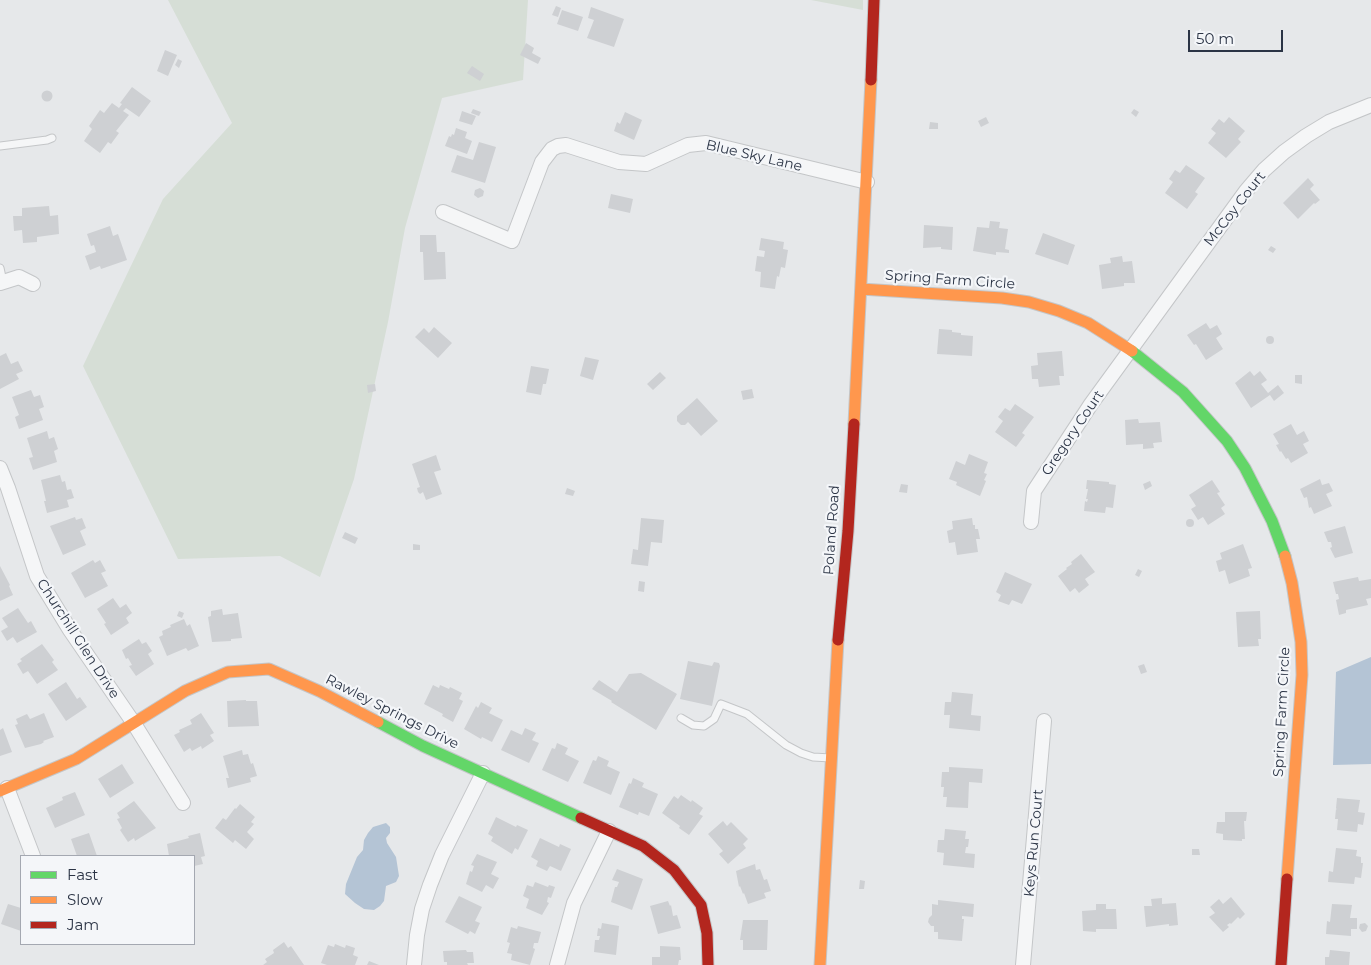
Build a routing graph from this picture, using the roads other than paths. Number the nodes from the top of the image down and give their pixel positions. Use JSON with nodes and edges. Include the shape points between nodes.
{"nodes":[{"id":1,"x":874,"y":0,"type":"edge"},
{"id":2,"x":1371,"y":105,"type":"edge"},
{"id":3,"x":52,"y":138,"type":"dead end"},
{"id":4,"x":0,"y":146,"type":"edge"},
{"id":5,"x":867,"y":182,"type":"junction"},
{"id":6,"x":443,"y":212,"type":"dead end"},
{"id":7,"x":0,"y":268,"type":"edge"},
{"id":8,"x":2,"y":283,"type":"edge"},
{"id":9,"x":33,"y":284,"type":"dead end"},
{"id":10,"x":861,"y":289,"type":"junction"},
{"id":11,"x":1130,"y":350,"type":"junction"},
{"id":12,"x":0,"y":468,"type":"edge"},
{"id":13,"x":1031,"y":522,"type":"dead end"},
{"id":14,"x":681,"y":718,"type":"dead end"},
{"id":15,"x":1044,"y":721,"type":"dead end"},
{"id":16,"x":132,"y":722,"type":"junction"},
{"id":17,"x":832,"y":758,"type":"junction"},
{"id":18,"x":483,"y":774,"type":"junction"},
{"id":19,"x":4,"y":790,"type":"edge"},
{"id":20,"x":183,"y":803,"type":"dead end"},
{"id":21,"x":609,"y":830,"type":"junction"},
{"id":22,"x":33,"y":855,"type":"edge"},
{"id":23,"x":414,"y":965,"type":"edge"},
{"id":24,"x":557,"y":965,"type":"edge"},
{"id":25,"x":708,"y":965,"type":"edge"},
{"id":26,"x":820,"y":965,"type":"edge"},
{"id":27,"x":1023,"y":965,"type":"edge"},
{"id":28,"x":1280,"y":965,"type":"edge"}],
"edges":[{"from":1,"to":5,"type":"street","name":"Poland Road"},
{"from":2,"to":11,"type":"street","name":"McCoy Court","via":[[1329,122],[1284,152],[1264,170]]},
{"from":3,"to":4,"type":"lane"},
{"from":5,"to":6,"type":"street","name":"Blue Sky Lane","via":[[706,143],[688,145],[646,164],[619,162],[566,145],[552,149],[542,162],[512,241]]},
{"from":5,"to":10,"type":"street","name":"Poland Road"},
{"from":7,"to":8,"type":"lane"},
{"from":8,"to":9,"type":"street","via":[[18,277]]},
{"from":10,"to":11,"type":"street","name":"Spring Farm Circle","via":[[1029,302],[1088,323]]},
{"from":10,"to":17,"type":"street","name":"Poland Road"},
{"from":11,"to":13,"type":"street","name":"Gregory Court","via":[[1034,491]]},
{"from":11,"to":28,"type":"street","name":"Spring Farm Circle","via":[[1183,392],[1227,441],[1272,521],[1292,583],[1301,642],[1302,675]]},
{"from":12,"to":16,"type":"street","name":"Churchill Glen Drive","via":[[37,576]]},
{"from":14,"to":17,"type":"lane","via":[[693,725],[704,726],[714,719],[721,704],[747,714],[801,753]]},
{"from":15,"to":27,"type":"street","name":"Keys Run Court"},
{"from":16,"to":18,"type":"street","name":"Rawley Springs Drive","via":[[185,691],[228,672],[270,670]]},
{"from":16,"to":19,"type":"street","name":"Rawley Springs Drive","via":[[76,759]]},
{"from":16,"to":20,"type":"street","name":"Churchill Glen Drive"},
{"from":17,"to":26,"type":"street","name":"Poland Road"},
{"from":18,"to":21,"type":"street","name":"Rawley Springs Drive"},
{"from":18,"to":23,"type":"street","via":[[430,886],[422,909]]},
{"from":19,"to":22,"type":"street"},
{"from":21,"to":24,"type":"street","via":[[574,903]]},
{"from":21,"to":25,"type":"street","name":"Rawley Springs Drive","via":[[643,846],[674,870],[701,905],[707,933]]}]}
